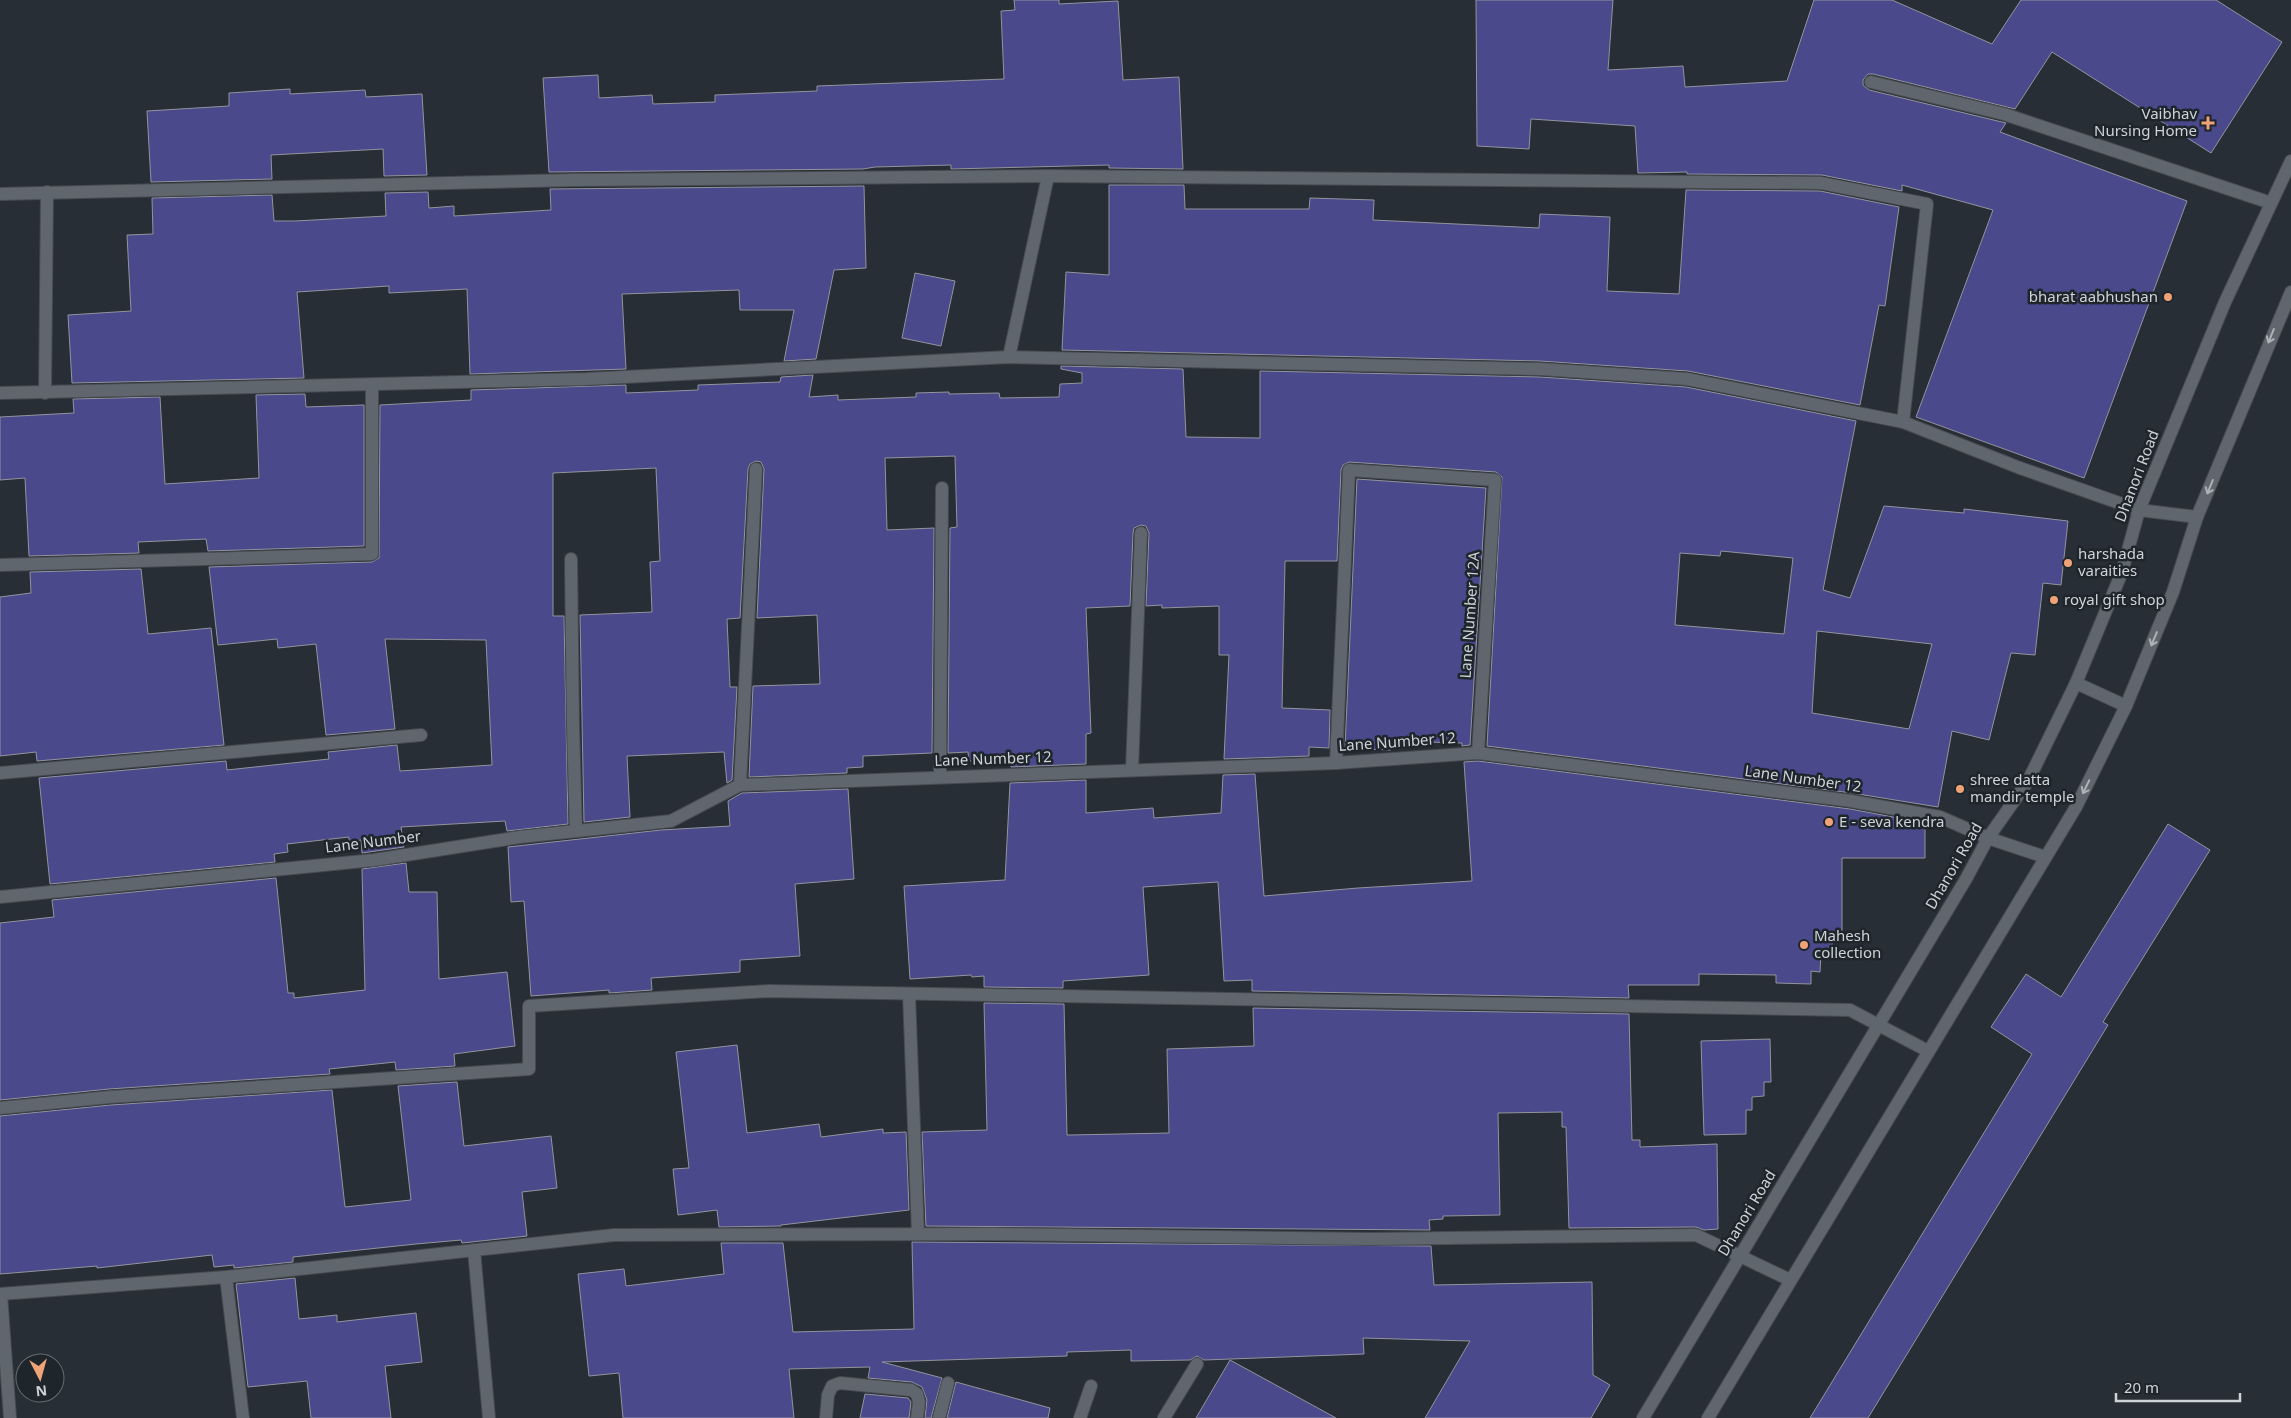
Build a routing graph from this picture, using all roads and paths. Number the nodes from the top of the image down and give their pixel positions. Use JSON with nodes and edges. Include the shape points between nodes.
{"nodes":[{"id":1,"x":1871,"y":82,"type":"dead end"},
{"id":2,"x":2291,"y":161,"type":"edge"},
{"id":3,"x":1048,"y":176,"type":"junction"},
{"id":4,"x":47,"y":192,"type":"junction"},
{"id":5,"x":0,"y":194,"type":"edge"},
{"id":6,"x":2270,"y":203,"type":"junction"},
{"id":7,"x":2291,"y":292,"type":"edge"},
{"id":8,"x":1010,"y":357,"type":"junction"},
{"id":9,"x":372,"y":385,"type":"junction"},
{"id":10,"x":0,"y":393,"type":"edge"},
{"id":11,"x":45,"y":393,"type":"junction"},
{"id":12,"x":1903,"y":422,"type":"junction"},
{"id":13,"x":756,"y":469,"type":"dead end"},
{"id":14,"x":942,"y":488,"type":"dead end"},
{"id":15,"x":2139,"y":510,"type":"junction"},
{"id":16,"x":2197,"y":517,"type":"junction"},
{"id":17,"x":1142,"y":533,"type":"dead end"},
{"id":18,"x":571,"y":559,"type":"dead end"},
{"id":19,"x":0,"y":565,"type":"edge"},
{"id":20,"x":2076,"y":683,"type":"junction"},
{"id":21,"x":2126,"y":706,"type":"junction"},
{"id":22,"x":421,"y":735,"type":"dead end"},
{"id":23,"x":1478,"y":752,"type":"junction"},
{"id":24,"x":1336,"y":763,"type":"junction"},
{"id":25,"x":1132,"y":770,"type":"junction"},
{"id":26,"x":0,"y":773,"type":"edge"},
{"id":27,"x":940,"y":778,"type":"junction"},
{"id":28,"x":740,"y":785,"type":"junction"},
{"id":29,"x":576,"y":831,"type":"junction"},
{"id":30,"x":1988,"y":838,"type":"junction"},
{"id":31,"x":2045,"y":857,"type":"junction"},
{"id":32,"x":0,"y":897,"type":"edge"},
{"id":33,"x":909,"y":994,"type":"junction"},
{"id":34,"x":1879,"y":1025,"type":"junction"},
{"id":35,"x":1928,"y":1051,"type":"junction"},
{"id":36,"x":0,"y":1108,"type":"edge"},
{"id":37,"x":918,"y":1234,"type":"junction"},
{"id":38,"x":474,"y":1250,"type":"junction"},
{"id":39,"x":1740,"y":1257,"type":"junction"},
{"id":40,"x":226,"y":1277,"type":"junction"},
{"id":41,"x":1790,"y":1280,"type":"junction"},
{"id":42,"x":0,"y":1294,"type":"edge"},
{"id":43,"x":1197,"y":1364,"type":"dead end"},
{"id":44,"x":948,"y":1383,"type":"dead end"},
{"id":45,"x":1091,"y":1386,"type":"dead end"},
{"id":46,"x":10,"y":1418,"type":"edge"},
{"id":47,"x":243,"y":1418,"type":"edge"},
{"id":48,"x":489,"y":1418,"type":"edge"},
{"id":49,"x":826,"y":1418,"type":"edge"},
{"id":50,"x":917,"y":1418,"type":"edge"},
{"id":51,"x":939,"y":1418,"type":"edge"},
{"id":52,"x":1080,"y":1418,"type":"edge"},
{"id":53,"x":1164,"y":1418,"type":"edge"},
{"id":54,"x":1643,"y":1418,"type":"edge"},
{"id":55,"x":1708,"y":1418,"type":"edge"}],
"edges":[{"from":1,"to":6,"type":"street","via":[[2004,114]]},
{"from":2,"to":6,"type":"street","name":"Dhanori Road"},
{"from":3,"to":4,"type":"street","via":[[573,180]]},
{"from":3,"to":8,"type":"street"},
{"from":3,"to":12,"type":"street","via":[[1821,183],[1927,204]]},
{"from":4,"to":5,"type":"street"},
{"from":4,"to":11,"type":"street"},
{"from":6,"to":15,"type":"street","name":"Dhanori Road","via":[[2225,302]]},
{"from":7,"to":16,"type":"street","one_way":true},
{"from":8,"to":9,"type":"street","via":[[586,379]]},
{"from":8,"to":12,"type":"street","via":[[1540,369],[1687,379]]},
{"from":9,"to":11,"type":"street"},
{"from":9,"to":19,"type":"street","via":[[372,554]]},
{"from":10,"to":11,"type":"street"},
{"from":12,"to":15,"type":"street"},
{"from":13,"to":28,"type":"street"},
{"from":14,"to":27,"type":"street"},
{"from":15,"to":16,"type":"street"},
{"from":15,"to":20,"type":"street","name":"Dhanori Road","via":[[2122,572]]},
{"from":16,"to":21,"type":"street","one_way":true,"via":[[2173,592]]},
{"from":17,"to":25,"type":"street"},
{"from":18,"to":29,"type":"street"},
{"from":20,"to":21,"type":"street"},
{"from":20,"to":30,"type":"street","name":"Dhanori Road","via":[[2028,781]]},
{"from":21,"to":31,"type":"street","one_way":true,"via":[[2076,807]]},
{"from":22,"to":26,"type":"street"},
{"from":23,"to":24,"type":"street","name":"Lane Number 12"},
{"from":23,"to":24,"type":"street","name":"Lane Number 12A","via":[[1495,480],[1349,470]]},
{"from":23,"to":30,"type":"street","name":"Lane Number 12","via":[[1850,801],[1940,818]]},
{"from":24,"to":25,"type":"street","name":"Lane Number 12"},
{"from":25,"to":27,"type":"street","name":"Lane Number 12"},
{"from":27,"to":28,"type":"street","name":"Lane Number 12"},
{"from":28,"to":29,"type":"street","name":"Lane Number","via":[[671,821]]},
{"from":29,"to":32,"type":"street","name":"Lane Number","via":[[374,860]]},
{"from":30,"to":31,"type":"street","name":"Lane Number 12"},
{"from":30,"to":34,"type":"street","name":"Dhanori Road"},
{"from":31,"to":35,"type":"street"},
{"from":33,"to":34,"type":"street","via":[[1850,1010]]},
{"from":33,"to":36,"type":"street","via":[[769,992],[529,1006],[529,1069],[120,1096]]},
{"from":33,"to":37,"type":"street"},
{"from":34,"to":35,"type":"street"},
{"from":34,"to":39,"type":"street","name":"Dhanori Road"},
{"from":35,"to":41,"type":"street"},
{"from":37,"to":38,"type":"street","via":[[614,1235]]},
{"from":37,"to":39,"type":"street","via":[[1370,1239],[1696,1235]]},
{"from":38,"to":40,"type":"street"},
{"from":38,"to":48,"type":"street"},
{"from":39,"to":41,"type":"street"},
{"from":39,"to":54,"type":"street","name":"Dhanori Road"},
{"from":40,"to":42,"type":"street"},
{"from":40,"to":47,"type":"street"},
{"from":41,"to":55,"type":"street"},
{"from":42,"to":46,"type":"street"},
{"from":43,"to":53,"type":"street"},
{"from":44,"to":51,"type":"street"},
{"from":45,"to":52,"type":"street"},
{"from":49,"to":50,"type":"street","via":[[828,1395],[832,1386],[840,1383],[911,1390],[917,1394],[919,1402]]}]}
